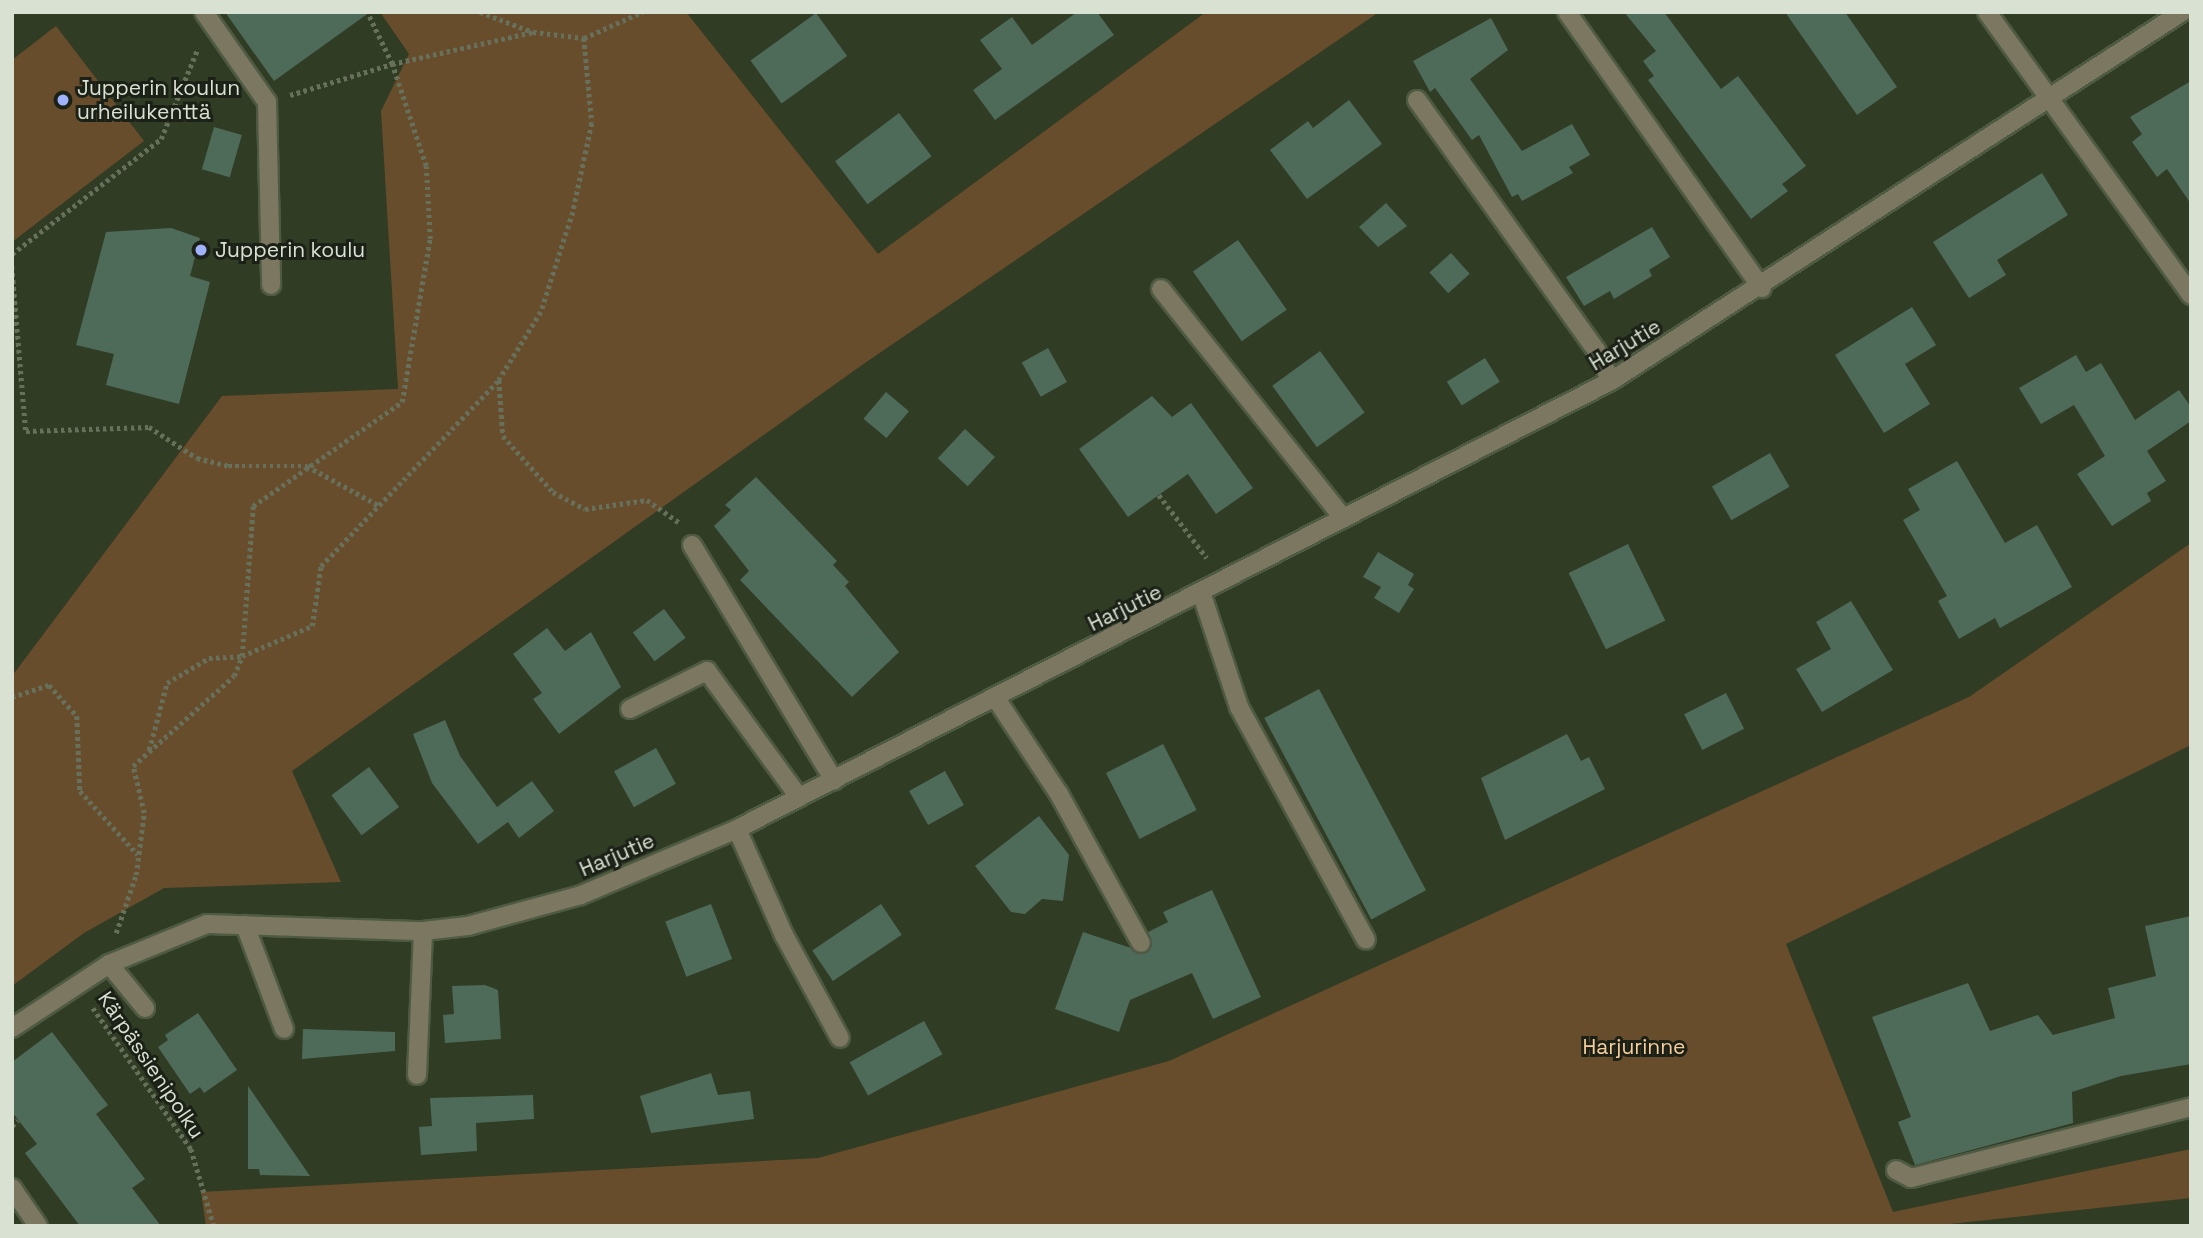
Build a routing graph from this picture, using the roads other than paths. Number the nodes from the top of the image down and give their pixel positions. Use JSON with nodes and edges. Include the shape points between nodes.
{"nodes":[{"id":1,"x":204,"y":12,"type":"edge"},
{"id":2,"x":1567,"y":12,"type":"edge"},
{"id":3,"x":1987,"y":12,"type":"edge"},
{"id":4,"x":2182,"y":12,"type":"edge"},
{"id":5,"x":1417,"y":100,"type":"dead end"},
{"id":6,"x":2049,"y":102,"type":"junction"},
{"id":7,"x":271,"y":285,"type":"dead end"},
{"id":8,"x":1762,"y":288,"type":"junction"},
{"id":9,"x":1161,"y":289,"type":"dead end"},
{"id":10,"x":2191,"y":295,"type":"edge"},
{"id":11,"x":1611,"y":381,"type":"junction"},
{"id":12,"x":1343,"y":518,"type":"junction"},
{"id":13,"x":692,"y":545,"type":"road end"},
{"id":14,"x":1202,"y":595,"type":"junction"},
{"id":15,"x":995,"y":698,"type":"junction"},
{"id":16,"x":630,"y":709,"type":"dead end"},
{"id":17,"x":834,"y":780,"type":"junction"},
{"id":18,"x":799,"y":797,"type":"junction"},
{"id":19,"x":737,"y":829,"type":"junction"},
{"id":20,"x":245,"y":925,"type":"junction"},
{"id":21,"x":423,"y":931,"type":"junction"},
{"id":22,"x":1366,"y":940,"type":"dead end"},
{"id":23,"x":1141,"y":943,"type":"dead end"},
{"id":24,"x":109,"y":964,"type":"junction"},
{"id":25,"x":145,"y":1008,"type":"dead end"},
{"id":26,"x":12,"y":1028,"type":"edge"},
{"id":27,"x":284,"y":1029,"type":"dead end"},
{"id":28,"x":840,"y":1038,"type":"dead end"},
{"id":29,"x":417,"y":1074,"type":"dead end"},
{"id":30,"x":2191,"y":1107,"type":"edge"},
{"id":31,"x":1896,"y":1170,"type":"dead end"},
{"id":32,"x":12,"y":1188,"type":"edge"},
{"id":33,"x":38,"y":1226,"type":"edge"}],
"edges":[{"from":1,"to":7,"type":"street","via":[[267,102]]},
{"from":2,"to":8,"type":"street"},
{"from":3,"to":6,"type":"street"},
{"from":4,"to":6,"type":"street","name":"Harjutie"},
{"from":5,"to":11,"type":"street","via":[[1596,350]]},
{"from":6,"to":8,"type":"street","name":"Harjutie","via":[[1899,192]]},
{"from":6,"to":10,"type":"street"},
{"from":8,"to":11,"type":"street","name":"Harjutie"},
{"from":9,"to":12,"type":"street"},
{"from":11,"to":12,"type":"street","name":"Harjutie"},
{"from":12,"to":14,"type":"street","name":"Harjutie"},
{"from":13,"to":17,"type":"street"},
{"from":14,"to":15,"type":"street","name":"Harjutie"},
{"from":14,"to":22,"type":"street","via":[[1239,707]]},
{"from":15,"to":17,"type":"street","name":"Harjutie"},
{"from":15,"to":23,"type":"street","via":[[1059,794]]},
{"from":16,"to":18,"type":"street","via":[[707,671]]},
{"from":17,"to":18,"type":"street","name":"Harjutie"},
{"from":18,"to":19,"type":"street","name":"Harjutie"},
{"from":19,"to":21,"type":"street","name":"Harjutie","via":[[531,912]]},
{"from":19,"to":28,"type":"street","via":[[784,935]]},
{"from":20,"to":21,"type":"street","name":"Harjutie"},
{"from":20,"to":24,"type":"street","name":"Harjutie","via":[[207,924]]},
{"from":20,"to":27,"type":"street"},
{"from":21,"to":29,"type":"street"},
{"from":24,"to":25,"type":"street"},
{"from":24,"to":26,"type":"street","name":"Harjutie"},
{"from":30,"to":31,"type":"street","via":[[1911,1178]]},
{"from":32,"to":33,"type":"street"}]}
